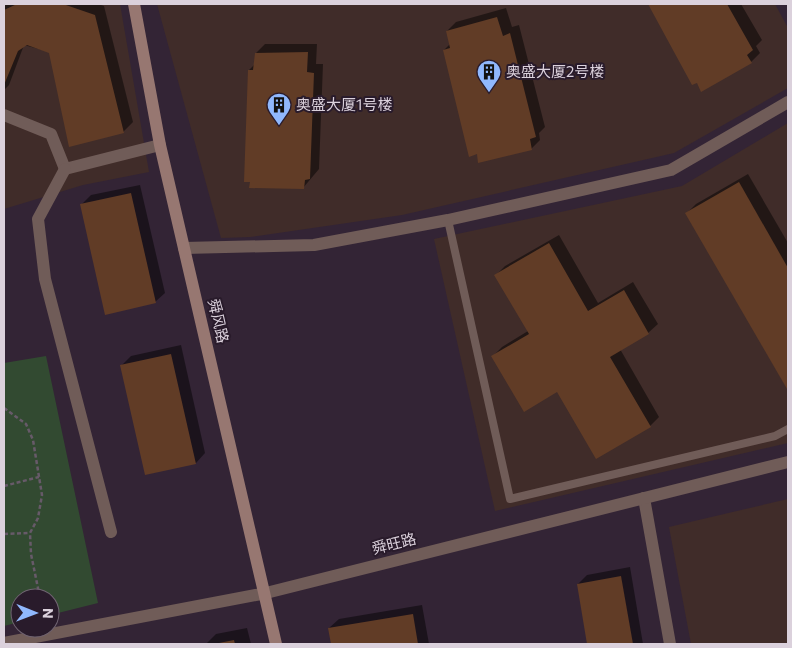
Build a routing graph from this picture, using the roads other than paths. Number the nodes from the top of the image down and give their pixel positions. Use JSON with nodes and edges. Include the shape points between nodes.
{"nodes":[{"id":1,"x":134,"y":4,"type":"edge"},
{"id":2,"x":788,"y":102,"type":"edge"},
{"id":3,"x":4,"y":114,"type":"edge"},
{"id":4,"x":160,"y":145,"type":"junction"},
{"id":5,"x":65,"y":169,"type":"junction"},
{"id":6,"x":448,"y":220,"type":"junction"},
{"id":7,"x":184,"y":248,"type":"junction"},
{"id":8,"x":788,"y":428,"type":"edge"},
{"id":9,"x":788,"y":462,"type":"edge"},
{"id":10,"x":644,"y":498,"type":"junction"},
{"id":11,"x":111,"y":532,"type":"dead end"},
{"id":12,"x":266,"y":593,"type":"junction"},
{"id":13,"x":17,"y":642,"type":"edge"},
{"id":14,"x":4,"y":643,"type":"edge"},
{"id":15,"x":276,"y":644,"type":"edge"},
{"id":16,"x":670,"y":644,"type":"edge"}],
"edges":[{"from":1,"to":4,"type":"street","name":"舜风路"},
{"from":2,"to":6,"type":"street","via":[[671,170]]},
{"from":3,"to":5,"type":"street","via":[[51,134]]},
{"from":4,"to":5,"type":"street"},
{"from":4,"to":7,"type":"street","name":"舜风路"},
{"from":5,"to":11,"type":"street","via":[[38,219],[45,279]]},
{"from":6,"to":7,"type":"street","via":[[314,245]]},
{"from":6,"to":8,"type":"lane","via":[[510,499],[774,436]]},
{"from":7,"to":12,"type":"street","name":"舜风路"},
{"from":9,"to":10,"type":"street","name":"舜旺路"},
{"from":10,"to":12,"type":"street","name":"舜旺路"},
{"from":10,"to":16,"type":"street"},
{"from":12,"to":13,"type":"street","name":"舜旺路"},
{"from":12,"to":15,"type":"street","name":"舜风路"},
{"from":13,"to":14,"type":"street","name":"舜旺路"}]}
